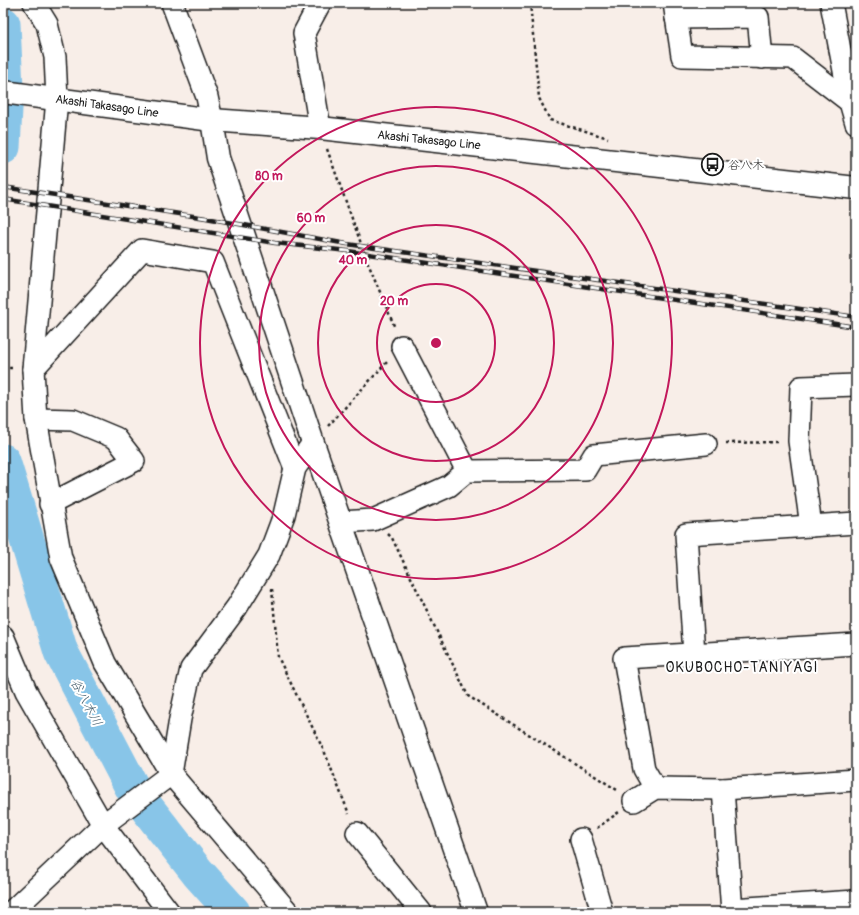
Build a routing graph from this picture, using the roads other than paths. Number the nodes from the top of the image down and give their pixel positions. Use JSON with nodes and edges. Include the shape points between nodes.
{"nodes":[{"id":1,"x":34,"y":3,"type":"edge"},
{"id":2,"x":172,"y":3,"type":"edge"},
{"id":3,"x":320,"y":3,"type":"edge"},
{"id":4,"x":832,"y":3,"type":"edge"},
{"id":5,"x":675,"y":10,"type":"edge"},
{"id":6,"x":762,"y":58,"type":"junction"},
{"id":7,"x":3,"y":92,"type":"edge"},
{"id":8,"x":57,"y":99,"type":"junction"},
{"id":9,"x":850,"y":102,"type":"junction"},
{"id":10,"x":212,"y":120,"type":"junction"},
{"id":11,"x":856,"y":123,"type":"edge"},
{"id":12,"x":320,"y":128,"type":"junction"},
{"id":13,"x":856,"y":188,"type":"edge"},
{"id":14,"x":402,"y":346,"type":"road end"},
{"id":15,"x":33,"y":369,"type":"junction"},
{"id":16,"x":856,"y":385,"type":"edge"},
{"id":17,"x":36,"y":419,"type":"junction"},
{"id":18,"x":313,"y":443,"type":"junction"},
{"id":19,"x":706,"y":444,"type":"road end"},
{"id":20,"x":295,"y":468,"type":"junction"},
{"id":21,"x":467,"y":471,"type":"junction"},
{"id":22,"x":50,"y":504,"type":"junction"},
{"id":23,"x":341,"y":522,"type":"junction"},
{"id":24,"x":856,"y":524,"type":"edge"},
{"id":25,"x":811,"y":526,"type":"junction"},
{"id":26,"x":3,"y":636,"type":"edge"},
{"id":27,"x":856,"y":644,"type":"edge"},
{"id":28,"x":694,"y":654,"type":"junction"},
{"id":29,"x":171,"y":774,"type":"junction"},
{"id":30,"x":856,"y":780,"type":"edge"},
{"id":31,"x":655,"y":788,"type":"junction"},
{"id":32,"x":723,"y":789,"type":"junction"},
{"id":33,"x":634,"y":801,"type":"road end"},
{"id":34,"x":103,"y":825,"type":"junction"},
{"id":35,"x":357,"y":833,"type":"road end"},
{"id":36,"x":581,"y":839,"type":"road end"},
{"id":37,"x":856,"y":901,"type":"edge"},
{"id":38,"x":732,"y":911,"type":"edge"},
{"id":39,"x":11,"y":912,"type":"edge"},
{"id":40,"x":169,"y":912,"type":"edge"},
{"id":41,"x":288,"y":912,"type":"edge"},
{"id":42,"x":421,"y":912,"type":"edge"},
{"id":43,"x":476,"y":912,"type":"edge"},
{"id":44,"x":602,"y":912,"type":"edge"}],
"edges":[{"from":1,"to":8,"type":"street","via":[[48,24],[55,57]]},
{"from":2,"to":10,"type":"street","via":[[207,97]]},
{"from":3,"to":12,"type":"street","via":[[304,33]]},
{"from":4,"to":9,"type":"street"},
{"from":5,"to":6,"type":"street","via":[[758,17]]},
{"from":5,"to":6,"type":"street","via":[[682,56]]},
{"from":6,"to":9,"type":"street","via":[[793,58]]},
{"from":7,"to":8,"type":"main road","name":"Akashi Takasago Line"},
{"from":8,"to":10,"type":"main road","name":"Akashi Takasago Line"},
{"from":8,"to":15,"type":"street"},
{"from":9,"to":11,"type":"street"},
{"from":10,"to":12,"type":"main road","name":"Akashi Takasago Line"},
{"from":10,"to":18,"type":"main road","via":[[218,158]]},
{"from":12,"to":13,"type":"main road","name":"Akashi Takasago Line"},
{"from":14,"to":21,"type":"street"},
{"from":15,"to":17,"type":"street"},
{"from":15,"to":20,"type":"street","via":[[142,250],[213,262]]},
{"from":16,"to":25,"type":"street","via":[[801,387],[799,441]]},
{"from":17,"to":22,"type":"street"},
{"from":17,"to":22,"type":"street","via":[[73,420],[116,438],[134,461]]},
{"from":18,"to":20,"type":"street"},
{"from":18,"to":23,"type":"main road"},
{"from":19,"to":21,"type":"street","via":[[594,455],[585,470]]},
{"from":20,"to":29,"type":"street","via":[[284,515],[269,555],[237,607],[191,669]]},
{"from":21,"to":23,"type":"street","via":[[450,486],[373,520]]},
{"from":22,"to":29,"type":"street","via":[[61,558],[105,663]]},
{"from":23,"to":43,"type":"main road"},
{"from":24,"to":25,"type":"street"},
{"from":25,"to":28,"type":"street","via":[[686,534]]},
{"from":26,"to":34,"type":"street","via":[[26,691]]},
{"from":27,"to":28,"type":"street"},
{"from":28,"to":31,"type":"street","via":[[624,658],[644,769]]},
{"from":29,"to":34,"type":"street"},
{"from":29,"to":41,"type":"street"},
{"from":30,"to":32,"type":"street"},
{"from":31,"to":32,"type":"street"},
{"from":31,"to":33,"type":"street"},
{"from":32,"to":38,"type":"street"},
{"from":34,"to":39,"type":"street"},
{"from":34,"to":40,"type":"street"},
{"from":35,"to":42,"type":"street"},
{"from":36,"to":44,"type":"street"},
{"from":37,"to":38,"type":"street"}]}
